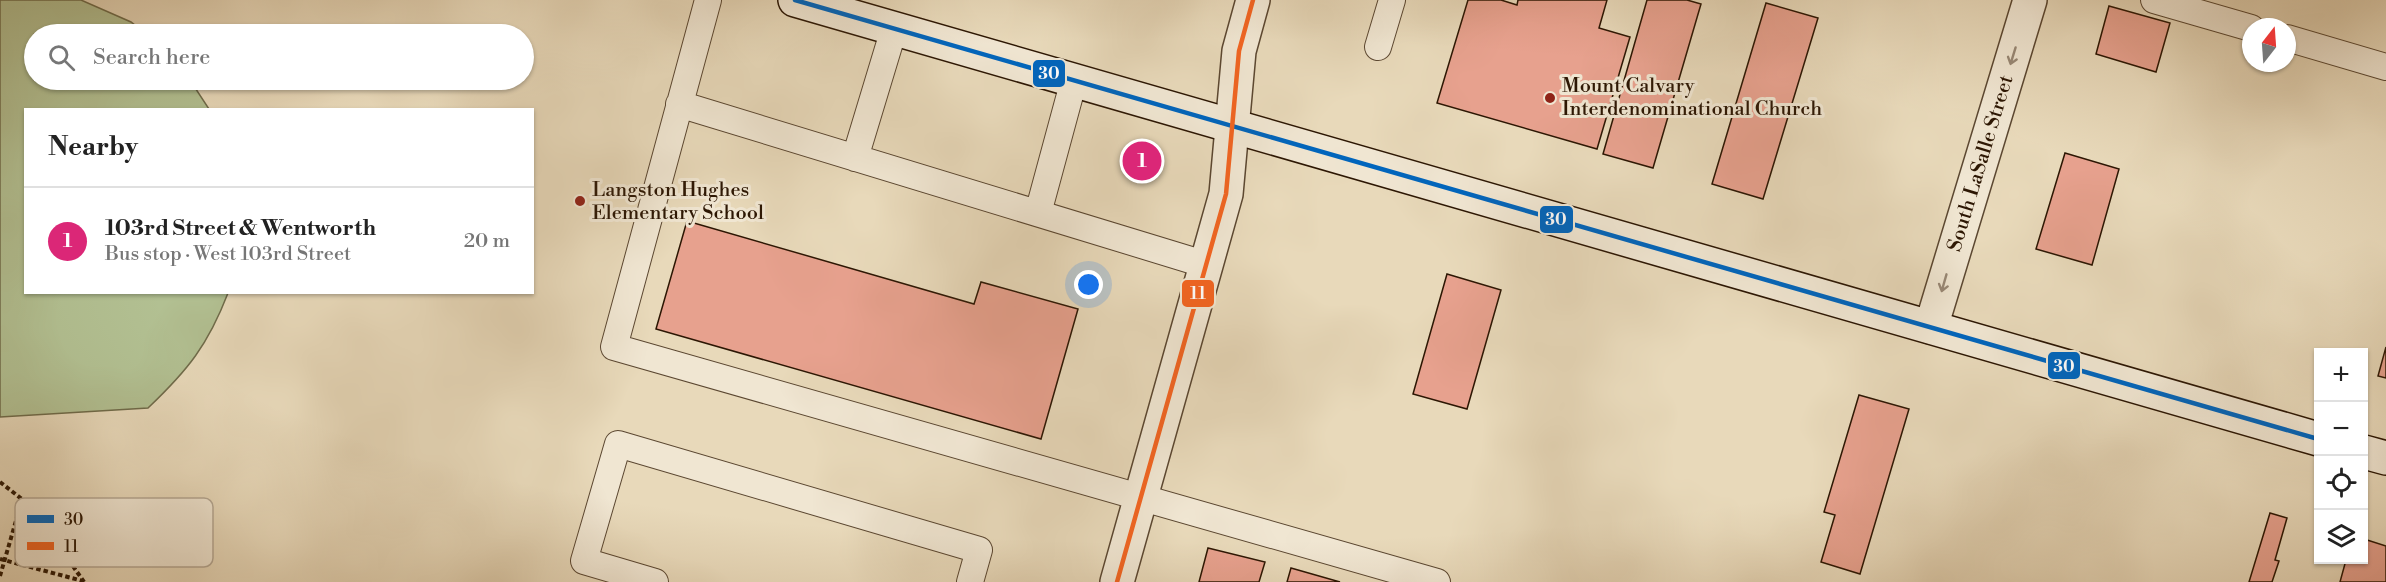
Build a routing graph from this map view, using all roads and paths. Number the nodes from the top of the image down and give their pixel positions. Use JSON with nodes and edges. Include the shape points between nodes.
{"nodes":[{"id":1,"x":708,"y":0,"type":"edge"},
{"id":2,"x":795,"y":0,"type":"edge"},
{"id":3,"x":1253,"y":0,"type":"edge"},
{"id":4,"x":1392,"y":0,"type":"edge"},
{"id":5,"x":2030,"y":0,"type":"edge"},
{"id":6,"x":2154,"y":0,"type":"edge"},
{"id":7,"x":2242,"y":25,"type":"edge"},
{"id":8,"x":894,"y":29,"type":"junction"},
{"id":9,"x":2296,"y":41,"type":"edge"},
{"id":10,"x":1378,"y":47,"type":"dead end"},
{"id":11,"x":2386,"y":67,"type":"edge"},
{"id":12,"x":1074,"y":80,"type":"junction"},
{"id":13,"x":679,"y":104,"type":"junction"},
{"id":14,"x":1231,"y":125,"type":"junction"},
{"id":15,"x":855,"y":158,"type":"junction"},
{"id":16,"x":1038,"y":213,"type":"junction"},
{"id":17,"x":1207,"y":265,"type":"junction"},
{"id":18,"x":1931,"y":327,"type":"junction"},
{"id":19,"x":2314,"y":438,"type":"edge"},
{"id":20,"x":2368,"y":453,"type":"edge"},
{"id":21,"x":2386,"y":458,"type":"edge"},
{"id":22,"x":0,"y":482,"type":"edge"},
{"id":23,"x":1142,"y":497,"type":"junction"},
{"id":24,"x":20,"y":498,"type":"edge"},
{"id":25,"x":15,"y":521,"type":"edge"},
{"id":26,"x":2,"y":560,"type":"edge"},
{"id":27,"x":28,"y":567,"type":"edge"},
{"id":28,"x":74,"y":567,"type":"edge"},
{"id":29,"x":0,"y":576,"type":"edge"},
{"id":30,"x":84,"y":582,"type":"edge"},
{"id":31,"x":655,"y":582,"type":"edge"},
{"id":32,"x":970,"y":582,"type":"edge"},
{"id":33,"x":1117,"y":582,"type":"edge"},
{"id":34,"x":1437,"y":582,"type":"edge"}],
"edges":[{"from":1,"to":13,"type":"lane"},
{"from":2,"to":8,"type":"main road"},
{"from":3,"to":14,"type":"main road","via":[[1239,51]]},
{"from":4,"to":10,"type":"lane"},
{"from":5,"to":18,"type":"main road","name":"South LaSalle Street","one_way":true},
{"from":6,"to":7,"type":"lane"},
{"from":8,"to":12,"type":"main road"},
{"from":8,"to":15,"type":"lane"},
{"from":9,"to":11,"type":"lane"},
{"from":12,"to":14,"type":"main road"},
{"from":12,"to":16,"type":"lane"},
{"from":13,"to":15,"type":"lane"},
{"from":13,"to":23,"type":"lane","via":[[614,347]]},
{"from":14,"to":17,"type":"main road","via":[[1226,195]]},
{"from":14,"to":18,"type":"main road"},
{"from":15,"to":16,"type":"lane"},
{"from":16,"to":17,"type":"lane"},
{"from":17,"to":23,"type":"main road"},
{"from":18,"to":19,"type":"main road"},
{"from":20,"to":21,"type":"main road"},
{"from":22,"to":24,"type":"path"},
{"from":23,"to":33,"type":"main road"},
{"from":23,"to":34,"type":"lane"},
{"from":25,"to":26,"type":"path"},
{"from":26,"to":29,"type":"path"},
{"from":27,"to":30,"type":"path"},
{"from":28,"to":30,"type":"path"},
{"from":31,"to":32,"type":"lane","via":[[584,561],[618,444],[979,550]]}]}
